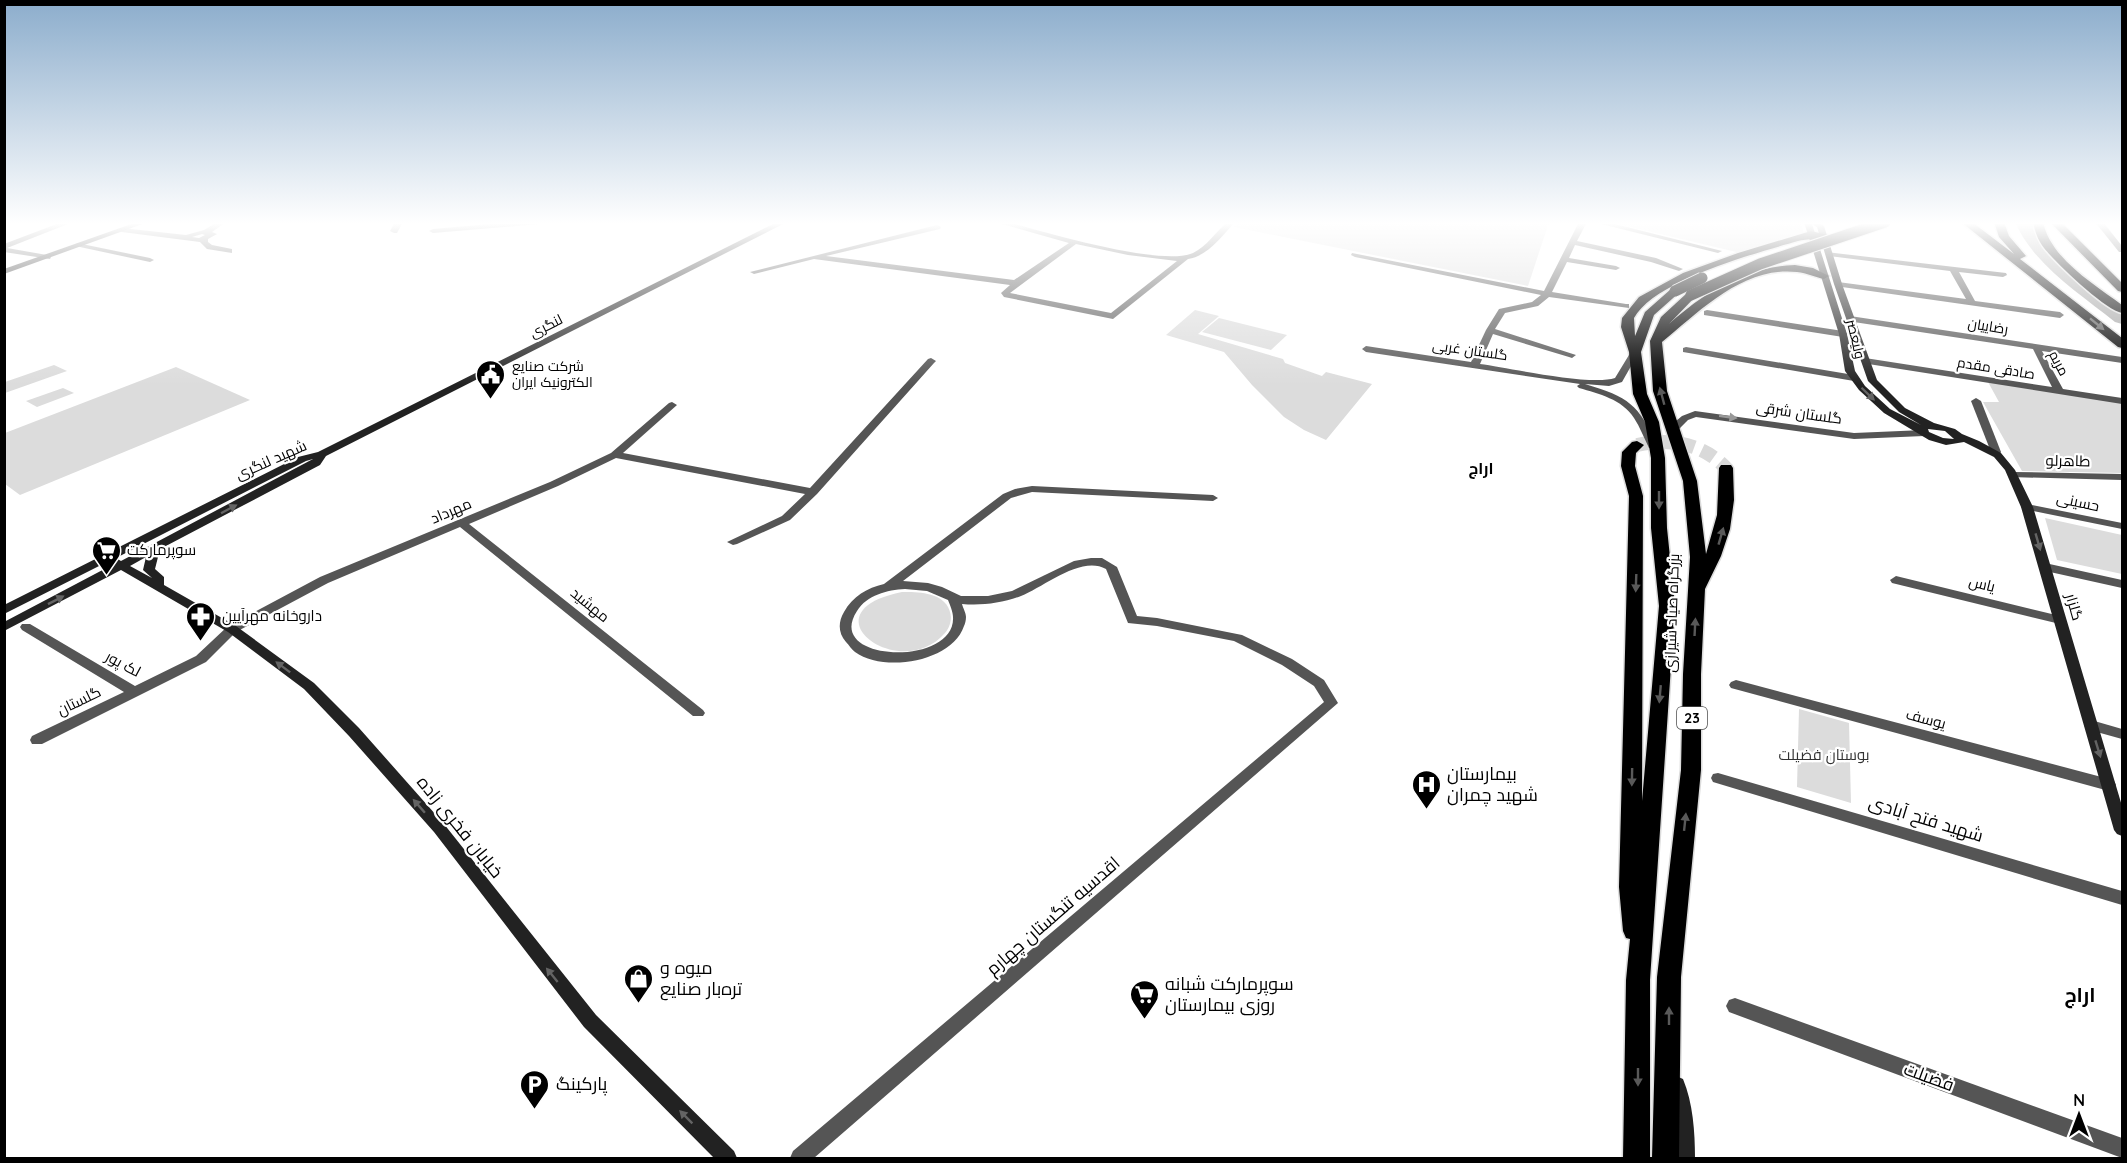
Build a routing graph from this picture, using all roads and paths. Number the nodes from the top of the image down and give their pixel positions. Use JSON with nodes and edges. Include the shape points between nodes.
{"nodes":[{"id":1,"x":675,"y":276,"type":"edge"},
{"id":2,"x":964,"y":276,"type":"edge"},
{"id":3,"x":1026,"y":276,"type":"edge"},
{"id":4,"x":1162,"y":276,"type":"edge"},
{"id":5,"x":1459,"y":276,"type":"edge"},
{"id":6,"x":1556,"y":276,"type":"edge"},
{"id":7,"x":1690,"y":276,"type":"edge"},
{"id":8,"x":1716,"y":276,"type":"edge"},
{"id":9,"x":1727,"y":276,"type":"edge"},
{"id":10,"x":1755,"y":276,"type":"edge"},
{"id":11,"x":1824,"y":276,"type":"edge"},
{"id":12,"x":1836,"y":276,"type":"edge"},
{"id":13,"x":1957,"y":276,"type":"edge"},
{"id":14,"x":2079,"y":276,"type":"edge"},
{"id":15,"x":2109,"y":276,"type":"edge"},
{"id":16,"x":2039,"y":278,"type":"edge"},
{"id":17,"x":1016,"y":283,"type":"junction"},
{"id":18,"x":1838,"y":284,"type":"junction"},
{"id":19,"x":2122,"y":289,"type":"edge"},
{"id":20,"x":1683,"y":293,"type":"junction"},
{"id":21,"x":1547,"y":294,"type":"junction"},
{"id":22,"x":1972,"y":303,"type":"junction"},
{"id":23,"x":1626,"y":306,"type":"dead end"},
{"id":24,"x":2122,"y":310,"type":"edge"},
{"id":25,"x":1707,"y":313,"type":"dead end"},
{"id":26,"x":2060,"y":315,"type":"dead end"},
{"id":27,"x":1850,"y":319,"type":"junction"},
{"id":28,"x":1490,"y":330,"type":"junction"},
{"id":29,"x":1843,"y":334,"type":"junction"},
{"id":30,"x":1656,"y":342,"type":"junction"},
{"id":31,"x":2122,"y":344,"type":"edge"},
{"id":32,"x":2036,"y":347,"type":"junction"},
{"id":33,"x":1366,"y":349,"type":"dead end"},
{"id":34,"x":1686,"y":350,"type":"dead end"},
{"id":35,"x":1635,"y":352,"type":"junction"},
{"id":36,"x":1572,"y":355,"type":"dead end"},
{"id":37,"x":2122,"y":360,"type":"edge"},
{"id":38,"x":931,"y":361,"type":"dead end"},
{"id":39,"x":1865,"y":361,"type":"junction"},
{"id":40,"x":1475,"y":364,"type":"junction"},
{"id":41,"x":1854,"y":378,"type":"junction"},
{"id":42,"x":1570,"y":380,"type":"junction"},
{"id":43,"x":2059,"y":391,"type":"junction"},
{"id":44,"x":1976,"y":401,"type":"dead end"},
{"id":45,"x":2122,"y":401,"type":"edge"},
{"id":46,"x":672,"y":405,"type":"dead end"},
{"id":47,"x":1674,"y":428,"type":"junction"},
{"id":48,"x":1926,"y":430,"type":"junction"},
{"id":49,"x":1637,"y":445,"type":"dead end"},
{"id":50,"x":1996,"y":452,"type":"junction"},
{"id":51,"x":322,"y":454,"type":"junction"},
{"id":52,"x":615,"y":455,"type":"junction"},
{"id":53,"x":1658,"y":458,"type":"junction"},
{"id":54,"x":1726,"y":468,"type":"dead end"},
{"id":55,"x":2013,"y":475,"type":"junction"},
{"id":56,"x":2122,"y":477,"type":"edge"},
{"id":57,"x":813,"y":492,"type":"junction"},
{"id":58,"x":1213,"y":498,"type":"dead end"},
{"id":59,"x":2028,"y":507,"type":"junction"},
{"id":60,"x":461,"y":523,"type":"junction"},
{"id":61,"x":2122,"y":526,"type":"edge"},
{"id":62,"x":734,"y":542,"type":"dead end"},
{"id":63,"x":162,"y":545,"type":"junction"},
{"id":64,"x":106,"y":557,"type":"junction"},
{"id":65,"x":122,"y":566,"type":"junction"},
{"id":66,"x":2045,"y":567,"type":"junction"},
{"id":67,"x":1896,"y":580,"type":"dead end"},
{"id":68,"x":2122,"y":584,"type":"edge"},
{"id":69,"x":158,"y":587,"type":"junction"},
{"id":70,"x":886,"y":587,"type":"junction"},
{"id":71,"x":1697,"y":589,"type":"junction"},
{"id":72,"x":954,"y":599,"type":"junction"},
{"id":73,"x":4,"y":610,"type":"edge"},
{"id":74,"x":2060,"y":620,"type":"junction"},
{"id":75,"x":4,"y":627,"type":"edge"},
{"id":76,"x":26,"y":627,"type":"dead end"},
{"id":77,"x":232,"y":629,"type":"junction"},
{"id":78,"x":1736,"y":685,"type":"dead end"},
{"id":79,"x":135,"y":692,"type":"junction"},
{"id":80,"x":698,"y":713,"type":"dead end"},
{"id":81,"x":2091,"y":725,"type":"junction"},
{"id":82,"x":2122,"y":734,"type":"edge"},
{"id":83,"x":37,"y":740,"type":"dead end"},
{"id":84,"x":1719,"y":778,"type":"dead end"},
{"id":85,"x":2109,"y":785,"type":"junction"},
{"id":86,"x":2122,"y":824,"type":"edge"},
{"id":87,"x":2122,"y":898,"type":"edge"},
{"id":88,"x":1638,"y":980,"type":"junction"},
{"id":89,"x":1736,"y":1006,"type":"dead end"},
{"id":90,"x":1669,"y":1051,"type":"junction"},
{"id":91,"x":1637,"y":1146,"type":"edge"},
{"id":92,"x":2122,"y":1148,"type":"edge"},
{"id":93,"x":727,"y":1158,"type":"edge"},
{"id":94,"x":800,"y":1158,"type":"edge"},
{"id":95,"x":1625,"y":1158,"type":"edge"},
{"id":96,"x":1665,"y":1158,"type":"edge"},
{"id":97,"x":1685,"y":1158,"type":"edge"}],
"edges":[{"from":1,"to":51,"type":"main road","name":"لنگری"},
{"from":2,"to":17,"type":"street"},
{"from":3,"to":17,"type":"street"},
{"from":4,"to":17,"type":"street","via":[[1113,316],[1006,295]]},
{"from":5,"to":21,"type":"street"},
{"from":6,"to":21,"type":"street"},
{"from":7,"to":35,"type":"highway","via":[[1654,292],[1629,314],[1626,328]]},
{"from":8,"to":20,"type":"highway","name":"بزرگراه صیاد شیرازی","number":"23","bridge":true},
{"from":9,"to":20,"type":"highway","name":"بزرگراه صیاد شیرازی","number":"23","bridge":true},
{"from":10,"to":30,"type":"highway","via":[[1706,299]]},
{"from":11,"to":29,"type":"main road","name":"ولیعصر"},
{"from":12,"to":18,"type":"main road","name":"ولیعصر"},
{"from":13,"to":22,"type":"street"},
{"from":14,"to":24,"type":"highway"},
{"from":15,"to":19,"type":"highway"},
{"from":16,"to":31,"type":"highway","one_way":true},
{"from":18,"to":22,"type":"street"},
{"from":18,"to":27,"type":"main road","name":"ولیعصر"},
{"from":20,"to":30,"type":"highway","name":"بزرگراه صیاد شیرازی","number":"23","via":[[1665,319]]},
{"from":20,"to":35,"type":"highway","name":"بزرگراه صیاد شیرازی","number":"23","via":[[1649,314]]},
{"from":21,"to":23,"type":"street"},
{"from":21,"to":28,"type":"street","via":[[1535,303],[1502,311]]},
{"from":22,"to":26,"type":"street"},
{"from":25,"to":29,"type":"street"},
{"from":27,"to":32,"type":"street","name":"رضاییان"},
{"from":27,"to":39,"type":"main road","name":"ولیعصر"},
{"from":28,"to":36,"type":"street"},
{"from":28,"to":40,"type":"street"},
{"from":29,"to":41,"type":"main road","name":"ولیعصر"},
{"from":47,"to":30,"type":"highway","name":"بزرگراه صیاد شیرازی","number":"23","one_way":true,"via":[[1660,391]]},
{"from":32,"to":37,"type":"street","name":"رضاییان"},
{"from":32,"to":43,"type":"street","name":"مریم"},
{"from":33,"to":40,"type":"street","name":"گلستان غربی"},
{"from":34,"to":41,"type":"street"},
{"from":35,"to":42,"type":"street","via":[[1619,380]]},
{"from":35,"to":53,"type":"highway","name":"بزرگراه صیاد شیرازی","number":"23","via":[[1640,394],[1652,422]]},
{"from":38,"to":57,"type":"street"},
{"from":39,"to":43,"type":"street","name":"صادقی مقدم"},
{"from":39,"to":48,"type":"main road","name":"ولیعصر","via":[[1873,381]]},
{"from":40,"to":42,"type":"street","name":"گلستان غربی"},
{"from":41,"to":48,"type":"main road","name":"ولیعصر","one_way":true,"via":[[1887,411]]},
{"from":42,"to":53,"type":"street","via":[[1619,397],[1632,406]]},
{"from":43,"to":45,"type":"street","name":"صادقی مقدم"},
{"from":44,"to":50,"type":"street","name":"گلزار"},
{"from":46,"to":52,"type":"street","name":"مهرداد"},
{"from":47,"to":48,"type":"street","name":"گلستان شرقی","one_way":true,"via":[[1695,414],[1854,436]]},
{"from":47,"to":71,"type":"highway","name":"بزرگراه صیاد شیرازی","number":"23","via":[[1690,481],[1698,558]]},
{"from":48,"to":50,"type":"main road","via":[[1952,430]]},
{"from":49,"to":88,"type":"highway","one_way":true,"via":[[1629,452],[1628,466],[1636,496],[1630,887]]},
{"from":50,"to":55,"type":"main road","name":"گلزار"},
{"from":63,"to":51,"type":"main road","name":"شهید لنگری","one_way":true,"via":[[316,463]]},
{"from":51,"to":64,"type":"main road","name":"شهید لنگری","via":[[302,459]]},
{"from":52,"to":57,"type":"street"},
{"from":52,"to":60,"type":"street","name":"مهرداد"},
{"from":53,"to":88,"type":"highway","name":"بزرگراه صیاد شیرازی","number":"23","one_way":true,"via":[[1659,528],[1667,606]]},
{"from":71,"to":54,"type":"highway","one_way":true,"via":[[1716,554],[1726,521]]},
{"from":55,"to":56,"type":"street","name":"طاهرلو"},
{"from":55,"to":59,"type":"main road","name":"گلزار"},
{"from":57,"to":62,"type":"street","via":[[786,518]]},
{"from":58,"to":70,"type":"street","via":[[1018,491]]},
{"from":59,"to":61,"type":"street","name":"حسینی"},
{"from":59,"to":66,"type":"main road","name":"گلزار","one_way":true},
{"from":60,"to":77,"type":"street","name":"مهرداد","via":[[324,580]]},
{"from":60,"to":80,"type":"street","name":"مهشید"},
{"from":63,"to":65,"type":"main road","name":"شهید لنگری"},
{"from":63,"to":69,"type":"main road","via":[[149,562],[149,570],[158,578]]},
{"from":64,"to":65,"type":"main road","name":"خیابان فخری زاده"},
{"from":64,"to":73,"type":"main road","name":"شهید لنگری"},
{"from":65,"to":69,"type":"main road","name":"خیابان فخری زاده"},
{"from":75,"to":65,"type":"main road","name":"شهید لنگری","one_way":true},
{"from":66,"to":68,"type":"street"},
{"from":66,"to":74,"type":"main road","name":"گلزار"},
{"from":67,"to":74,"type":"street","name":"یاس"},
{"from":69,"to":77,"type":"main road","name":"خیابان فخری زاده"},
{"from":70,"to":72,"type":"street","via":[[925,586]]},
{"from":70,"to":72,"type":"street","via":[[857,603],[848,614],[846,625],[849,637],[858,647],[890,658],[929,652],[956,634],[961,622]]},
{"from":90,"to":71,"type":"highway","name":"بزرگراه صیاد شیرازی","number":"23","one_way":true,"via":[[1669,977],[1691,770]]},
{"from":72,"to":94,"type":"street","name":"اقدسیه تنگستان چهارم","via":[[973,601],[1015,594],[1046,577],[1090,560],[1101,560],[1111,567],[1132,620],[1237,638],[1287,662],[1319,683],[1331,703]]},
{"from":74,"to":81,"type":"main road","name":"گلزار"},
{"from":76,"to":79,"type":"street","name":"لک پور"},
{"from":77,"to":79,"type":"street","name":"لک پور","via":[[207,655]]},
{"from":93,"to":77,"type":"main road","name":"خیابان فخری زاده","one_way":true,"via":[[590,1021],[439,828],[354,732],[309,686]]},
{"from":78,"to":85,"type":"street","name":"یوسف"},
{"from":79,"to":83,"type":"street","name":"گلستان"},
{"from":81,"to":82,"type":"street"},
{"from":81,"to":85,"type":"main road","name":"گلزار","one_way":true},
{"from":84,"to":87,"type":"street","name":"شهید فتح آبادی"},
{"from":85,"to":86,"type":"main road","name":"گلزار"},
{"from":88,"to":91,"type":"highway","name":"بزرگراه صیاد شیرازی","number":"23","one_way":true},
{"from":89,"to":92,"type":"street","name":"فضیلت"},
{"from":90,"to":96,"type":"highway","name":"بزرگراه صیاد شیرازی","number":"23"},
{"from":90,"to":97,"type":"main road","via":[[1683,1115]]},
{"from":91,"to":95,"type":"main road"}]}
